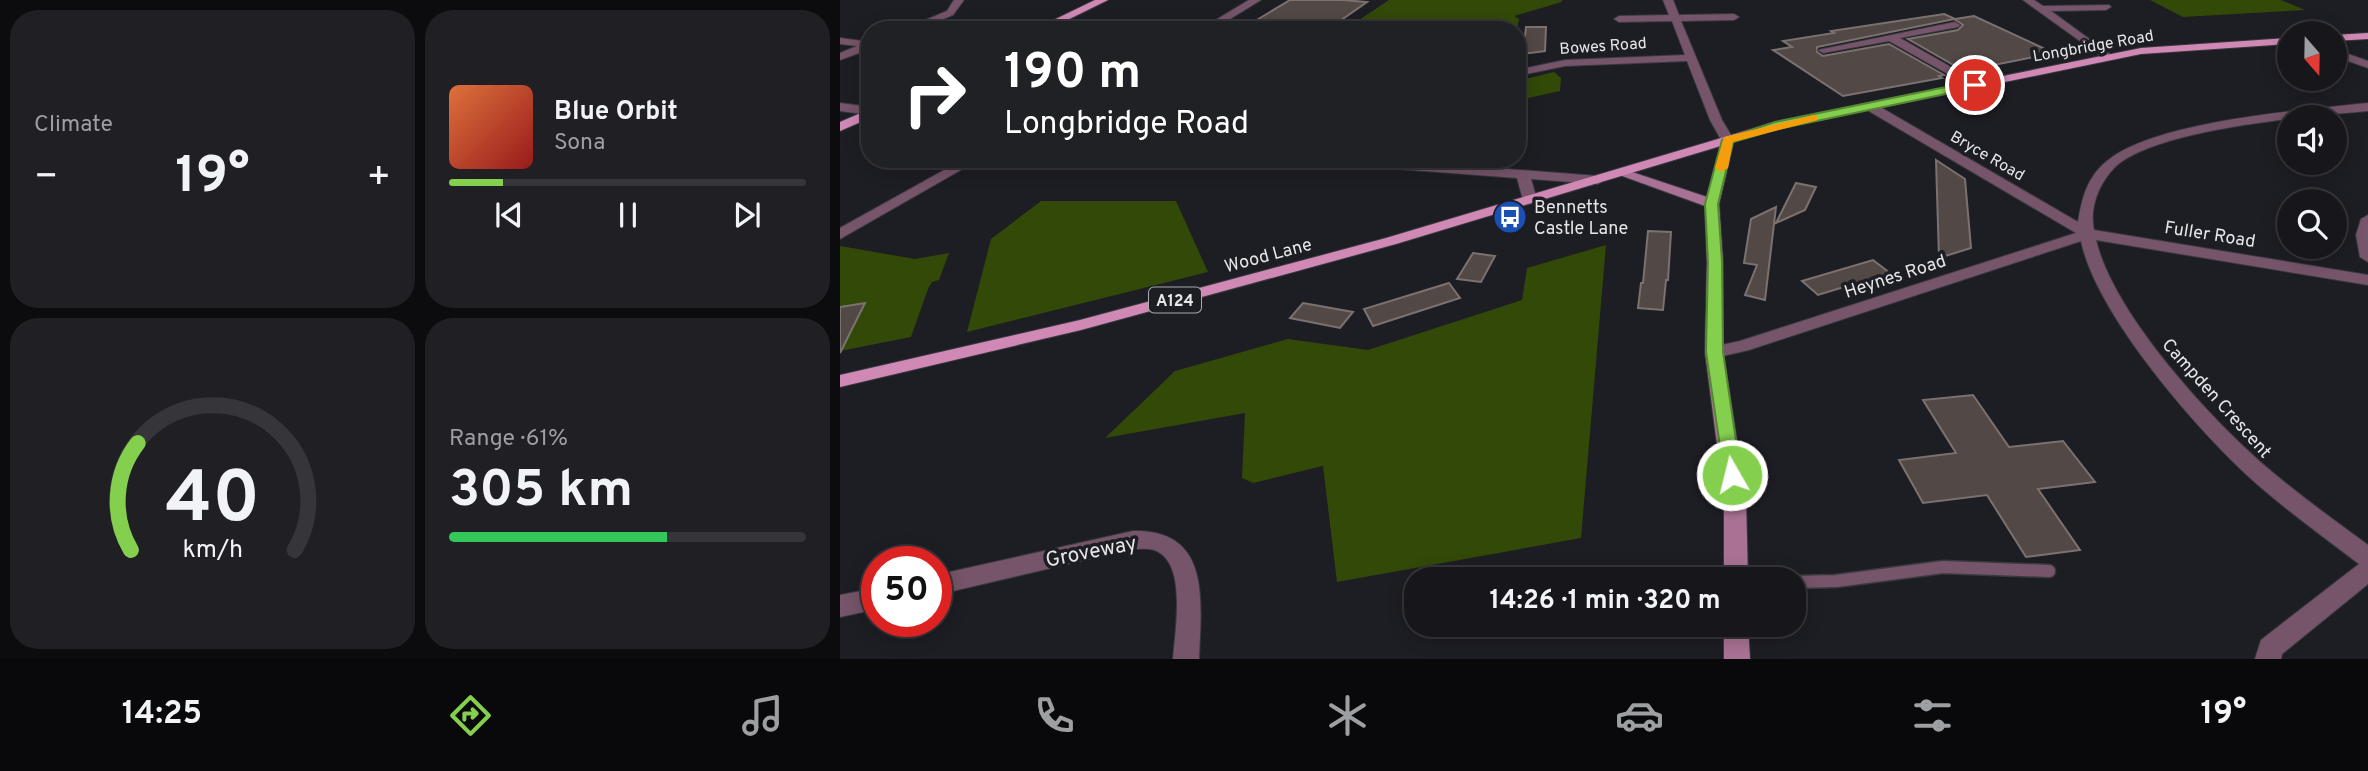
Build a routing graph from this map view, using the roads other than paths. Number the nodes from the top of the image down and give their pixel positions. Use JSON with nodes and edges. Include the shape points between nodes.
{"nodes":[{"id":1,"x":959,"y":0,"type":"edge"},
{"id":2,"x":1103,"y":0,"type":"edge"},
{"id":3,"x":1113,"y":0,"type":"edge"},
{"id":4,"x":1256,"y":0,"type":"edge"},
{"id":5,"x":1668,"y":0,"type":"edge"},
{"id":6,"x":2028,"y":0,"type":"edge"},
{"id":7,"x":2106,"y":7,"type":"dead end"},
{"id":8,"x":2039,"y":9,"type":"junction"},
{"id":9,"x":1676,"y":18,"type":"junction"},
{"id":10,"x":1734,"y":18,"type":"dead end"},
{"id":11,"x":1619,"y":19,"type":"dead end"},
{"id":12,"x":930,"y":21,"type":"edge"},
{"id":13,"x":1058,"y":21,"type":"edge"},
{"id":14,"x":1068,"y":21,"type":"edge"},
{"id":15,"x":1220,"y":21,"type":"edge"},
{"id":16,"x":1955,"y":25,"type":"dead end"},
{"id":17,"x":2368,"y":36,"type":"edge"},
{"id":18,"x":1890,"y":37,"type":"junction"},
{"id":19,"x":2347,"y":37,"type":"edge"},
{"id":20,"x":840,"y":41,"type":"edge"},
{"id":21,"x":2277,"y":42,"type":"edge"},
{"id":22,"x":861,"y":44,"type":"edge"},
{"id":23,"x":861,"y":48,"type":"edge"},
{"id":24,"x":1823,"y":50,"type":"dead end"},
{"id":25,"x":2347,"y":56,"type":"edge"},
{"id":26,"x":840,"y":57,"type":"edge"},
{"id":27,"x":2109,"y":57,"type":"junction"},
{"id":28,"x":1692,"y":58,"type":"junction"},
{"id":29,"x":2368,"y":65,"type":"edge"},
{"id":30,"x":1526,"y":71,"type":"edge"},
{"id":31,"x":1975,"y":85,"type":"junction"},
{"id":32,"x":840,"y":107,"type":"edge"},
{"id":33,"x":1871,"y":107,"type":"junction"},
{"id":34,"x":2368,"y":107,"type":"edge"},
{"id":35,"x":861,"y":109,"type":"edge"},
{"id":36,"x":861,"y":112,"type":"edge"},
{"id":37,"x":861,"y":114,"type":"edge"},
{"id":38,"x":840,"y":121,"type":"edge"},
{"id":39,"x":840,"y":127,"type":"edge"},
{"id":40,"x":1728,"y":140,"type":"junction"},
{"id":41,"x":958,"y":168,"type":"edge"},
{"id":42,"x":1470,"y":168,"type":"edge"},
{"id":43,"x":1621,"y":173,"type":"junction"},
{"id":44,"x":1523,"y":174,"type":"junction"},
{"id":45,"x":1598,"y":180,"type":"junction"},
{"id":46,"x":1530,"y":200,"type":"junction"},
{"id":47,"x":1712,"y":204,"type":"junction"},
{"id":48,"x":2368,"y":219,"type":"edge"},
{"id":49,"x":840,"y":234,"type":"edge"},
{"id":50,"x":2088,"y":234,"type":"junction"},
{"id":51,"x":2368,"y":257,"type":"edge"},
{"id":52,"x":2368,"y":279,"type":"edge"},
{"id":53,"x":1714,"y":352,"type":"junction"},
{"id":54,"x":840,"y":381,"type":"edge"},
{"id":55,"x":2368,"y":558,"type":"edge"},
{"id":56,"x":1736,"y":567,"type":"edge"},
{"id":57,"x":2368,"y":570,"type":"edge"},
{"id":58,"x":2049,"y":571,"type":"dead end"},
{"id":59,"x":952,"y":581,"type":"edge"},
{"id":60,"x":1806,"y":583,"type":"edge"},
{"id":61,"x":861,"y":601,"type":"edge"},
{"id":62,"x":840,"y":606,"type":"edge"},
{"id":63,"x":1737,"y":637,"type":"edge"},
{"id":64,"x":1186,"y":659,"type":"edge"},
{"id":65,"x":1737,"y":659,"type":"edge"},
{"id":66,"x":2268,"y":659,"type":"edge"}],
"edges":[{"from":1,"to":12,"type":"street","via":[[950,13]]},
{"from":2,"to":13,"type":"main road"},
{"from":3,"to":14,"type":"main road"},
{"from":4,"to":15,"type":"street"},
{"from":5,"to":9,"type":"street"},
{"from":6,"to":8,"type":"street"},
{"from":7,"to":8,"type":"street"},
{"from":8,"to":27,"type":"street"},
{"from":9,"to":10,"type":"street"},
{"from":9,"to":11,"type":"street"},
{"from":9,"to":28,"type":"street"},
{"from":16,"to":18,"type":"street"},
{"from":17,"to":19,"type":"main road"},
{"from":18,"to":24,"type":"street"},
{"from":18,"to":31,"type":"street"},
{"from":20,"to":22,"type":"street"},
{"from":21,"to":27,"type":"main road","name":"Longbridge Road","number":"A124"},
{"from":23,"to":26,"type":"street"},
{"from":25,"to":29,"type":"street"},
{"from":27,"to":31,"type":"main road","name":"Longbridge Road","number":"A124"},
{"from":28,"to":30,"type":"street","name":"Bowes Road","via":[[1565,63]]},
{"from":28,"to":40,"type":"street"},
{"from":31,"to":33,"type":"main road","name":"Longbridge Road","number":"A124"},
{"from":32,"to":35,"type":"street"},
{"from":33,"to":40,"type":"main road","name":"Longbridge Road","number":"A124"},
{"from":33,"to":50,"type":"street","name":"Bryce Road"},
{"from":34,"to":50,"type":"street","name":"Campden Crescent","via":[[2204,131],[2154,142],[2129,153],[2096,179],[2088,198]]},
{"from":36,"to":38,"type":"main road"},
{"from":37,"to":39,"type":"main road"},
{"from":40,"to":43,"type":"main road","name":"Longbridge Road","number":"A124"},
{"from":40,"to":47,"type":"main road"},
{"from":41,"to":49,"type":"street"},
{"from":42,"to":44,"type":"street"},
{"from":43,"to":45,"type":"main road","name":"Wood Lane","number":"A124"},
{"from":43,"to":47,"type":"main road"},
{"from":44,"to":45,"type":"street"},
{"from":44,"to":46,"type":"street"},
{"from":45,"to":46,"type":"main road","name":"Wood Lane","number":"A124"},
{"from":46,"to":54,"type":"main road","name":"Wood Lane","number":"A124","via":[[1094,321]]},
{"from":47,"to":53,"type":"main road"},
{"from":48,"to":51,"type":"street","via":[[2364,235]]},
{"from":50,"to":52,"type":"street","name":"Fuller Road"},
{"from":50,"to":53,"type":"street","name":"Heynes Road"},
{"from":50,"to":55,"type":"street","name":"Campden Crescent","via":[[2091,255],[2108,293],[2157,364],[2250,466]]},
{"from":53,"to":56,"type":"main road","via":[[1735,499]]},
{"from":57,"to":66,"type":"street","via":[[2270,648]]},
{"from":58,"to":60,"type":"lane","via":[[1985,565]]},
{"from":59,"to":64,"type":"street","name":"Groveway","via":[[1133,540],[1155,540],[1173,548],[1184,561]]},
{"from":61,"to":62,"type":"street"},
{"from":63,"to":65,"type":"main road"}]}
